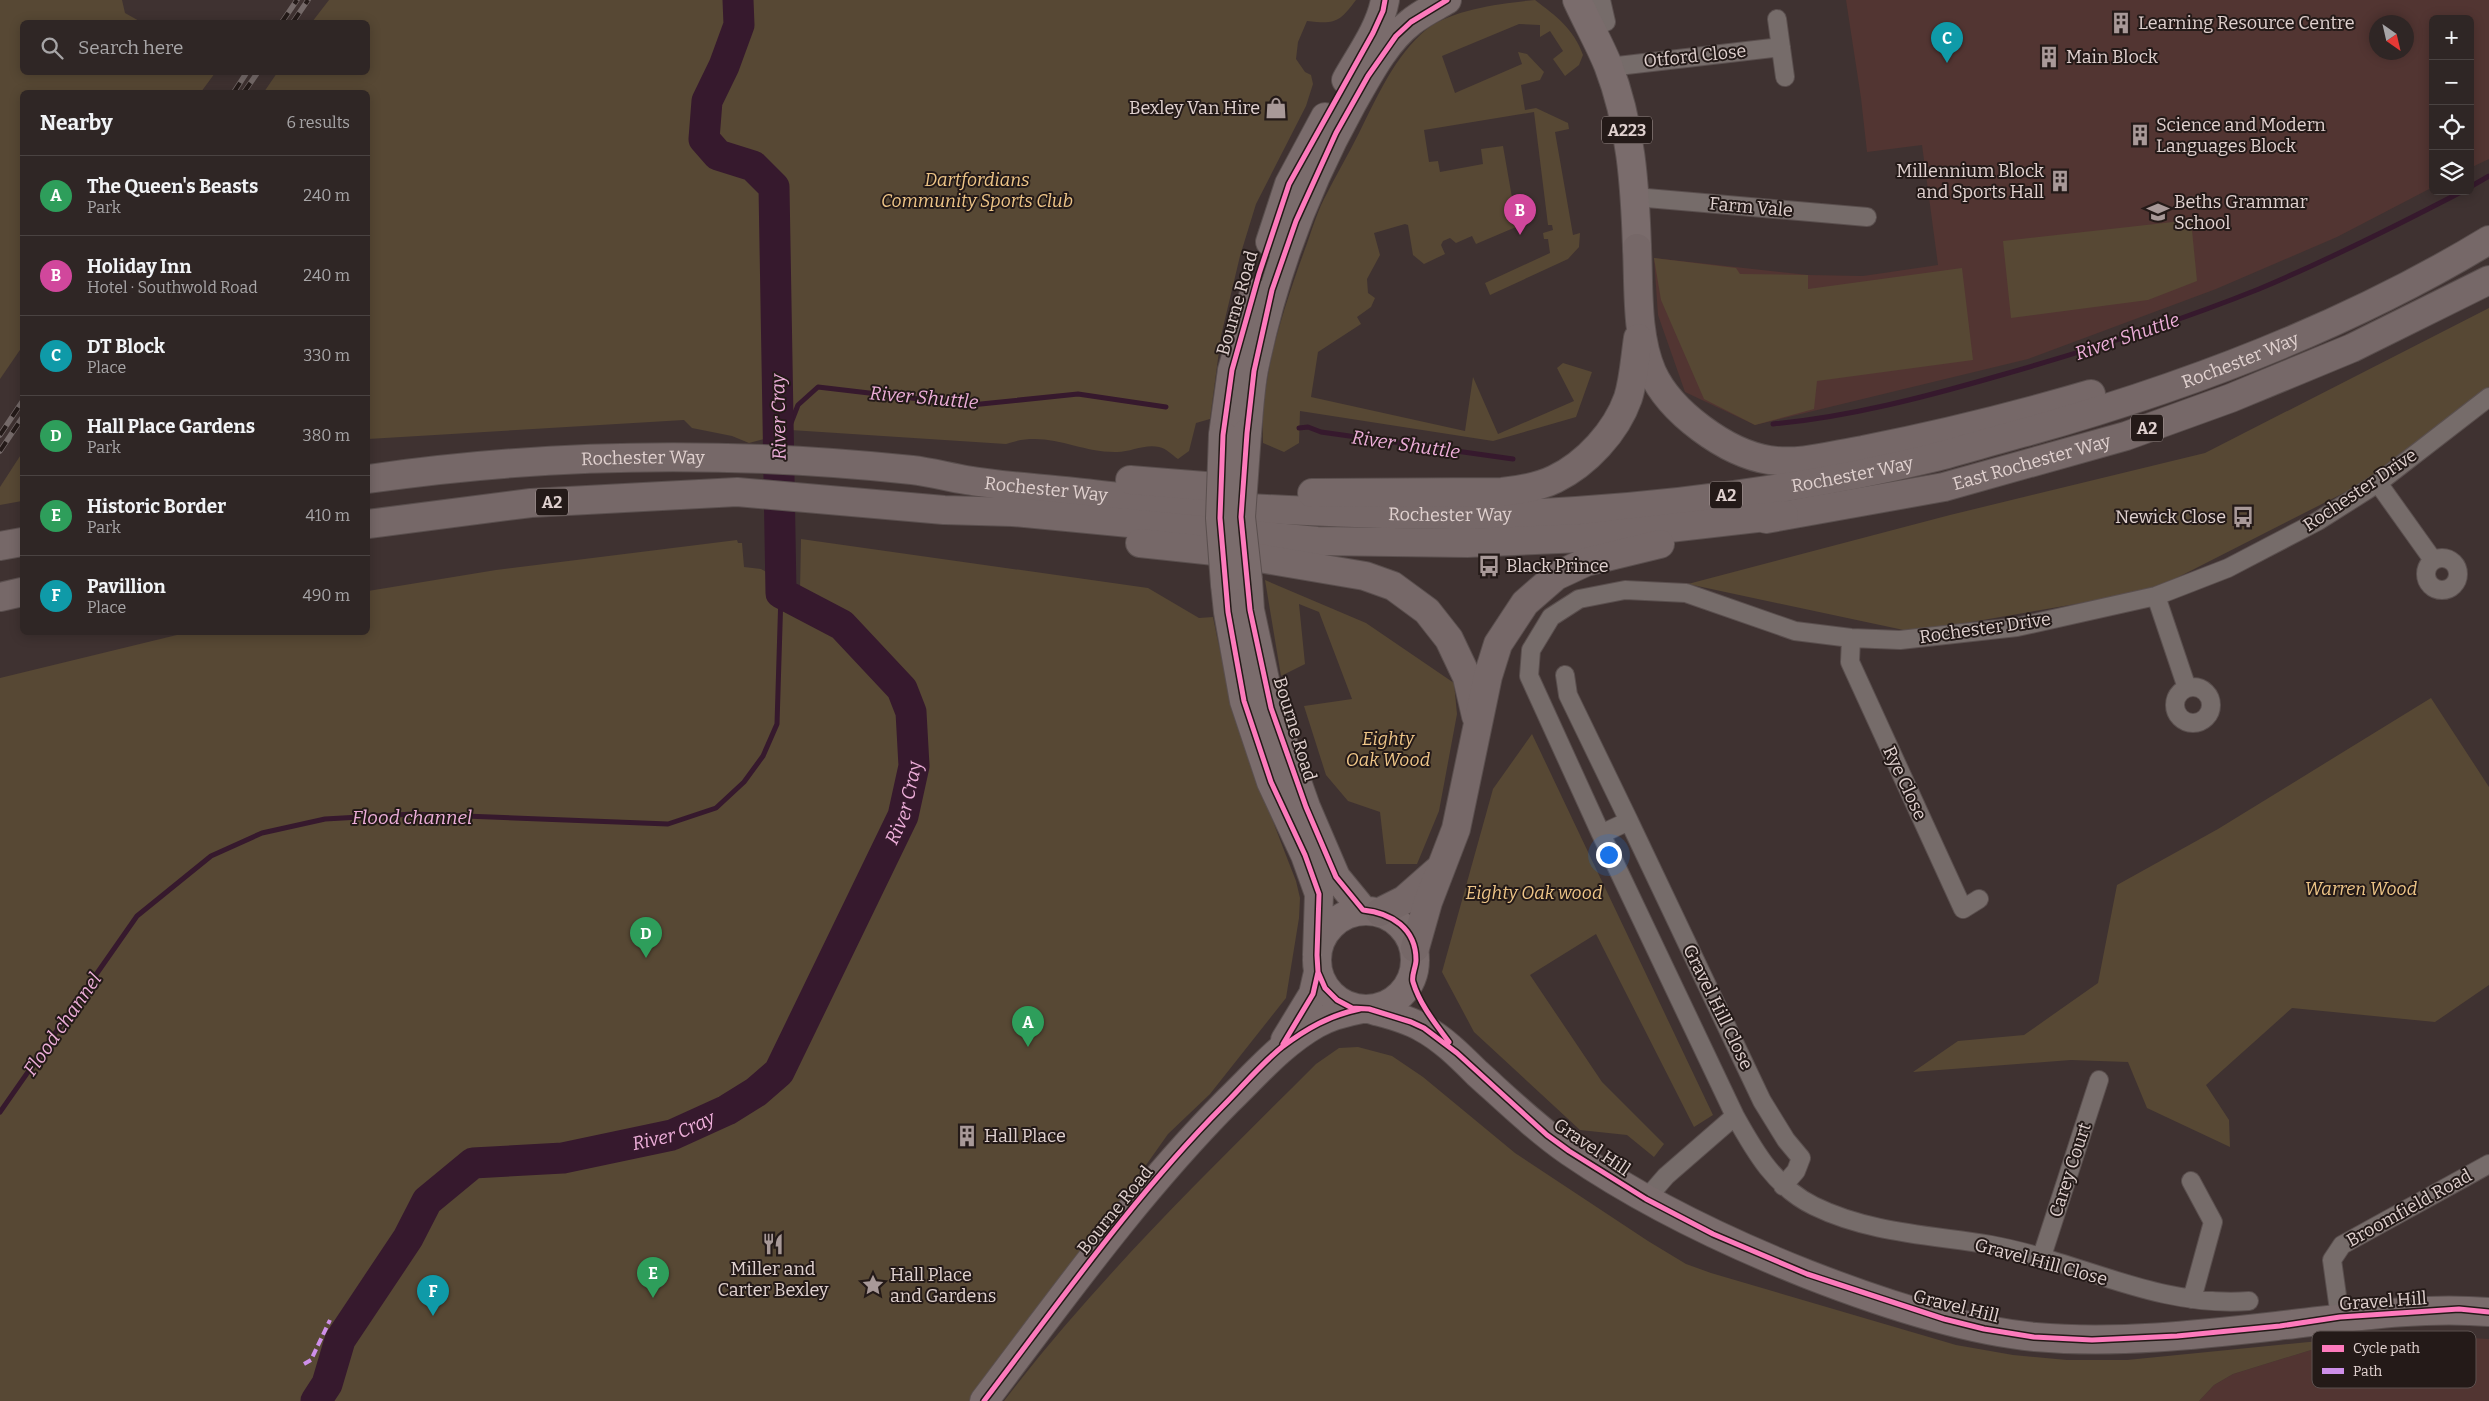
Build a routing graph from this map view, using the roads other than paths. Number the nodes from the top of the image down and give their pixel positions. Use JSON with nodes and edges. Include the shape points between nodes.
{"nodes":[{"id":1,"x":1385,"y":0,"type":"edge"},
{"id":2,"x":1447,"y":0,"type":"edge"},
{"id":3,"x":1560,"y":0,"type":"edge"},
{"id":4,"x":1592,"y":10,"type":"edge"},
{"id":5,"x":1777,"y":19,"type":"dead end"},
{"id":6,"x":1781,"y":47,"type":"junction"},
{"id":7,"x":1609,"y":67,"type":"junction"},
{"id":8,"x":1785,"y":77,"type":"dead end"},
{"id":9,"x":1635,"y":197,"type":"junction"},
{"id":10,"x":1867,"y":217,"type":"dead end"},
{"id":11,"x":2489,"y":236,"type":"edge"},
{"id":12,"x":2489,"y":240,"type":"edge"},
{"id":13,"x":1637,"y":248,"type":"joint"},
{"id":14,"x":2489,"y":280,"type":"edge"},
{"id":15,"x":1641,"y":321,"type":"junction"},
{"id":16,"x":2489,"y":397,"type":"edge"},
{"id":17,"x":1235,"y":434,"type":"junction"},
{"id":18,"x":919,"y":471,"type":"junction"},
{"id":19,"x":370,"y":479,"type":"edge"},
{"id":20,"x":2378,"y":483,"type":"junction"},
{"id":21,"x":944,"y":510,"type":"junction"},
{"id":22,"x":1784,"y":515,"type":"junction"},
{"id":23,"x":370,"y":524,"type":"edge"},
{"id":24,"x":20,"y":542,"type":"edge"},
{"id":25,"x":0,"y":546,"type":"edge"},
{"id":26,"x":2433,"y":560,"type":"dead end"},
{"id":27,"x":1236,"y":582,"type":"junction"},
{"id":28,"x":20,"y":592,"type":"edge"},
{"id":29,"x":2156,"y":596,"type":"junction"},
{"id":30,"x":0,"y":597,"type":"edge"},
{"id":31,"x":1851,"y":638,"type":"junction"},
{"id":32,"x":1565,"y":675,"type":"dead end"},
{"id":33,"x":2187,"y":688,"type":"dead end"},
{"id":34,"x":1538,"y":695,"type":"joint"},
{"id":35,"x":1478,"y":722,"type":"junction"},
{"id":36,"x":1629,"y":821,"type":"junction"},
{"id":37,"x":1601,"y":834,"type":"junction"},
{"id":38,"x":1444,"y":865,"type":"junction"},
{"id":39,"x":1979,"y":899,"type":"dead end"},
{"id":40,"x":1371,"y":911,"type":"junction"},
{"id":41,"x":1415,"y":948,"type":"junction"},
{"id":42,"x":1317,"y":963,"type":"junction"},
{"id":43,"x":1412,"y":979,"type":"junction"},
{"id":44,"x":1366,"y":1009,"type":"junction"},
{"id":45,"x":1281,"y":1048,"type":"junction"},
{"id":46,"x":1457,"y":1053,"type":"junction"},
{"id":47,"x":2099,"y":1080,"type":"dead end"},
{"id":48,"x":1735,"y":1116,"type":"junction"},
{"id":49,"x":2489,"y":1164,"type":"edge"},
{"id":50,"x":2191,"y":1181,"type":"dead end"},
{"id":51,"x":1783,"y":1186,"type":"junction"},
{"id":52,"x":1646,"y":1199,"type":"junction"},
{"id":53,"x":2041,"y":1259,"type":"junction"},
{"id":54,"x":2192,"y":1299,"type":"junction"},
{"id":55,"x":2249,"y":1301,"type":"dead end"},
{"id":56,"x":2489,"y":1312,"type":"edge"},
{"id":57,"x":2340,"y":1317,"type":"junction"},
{"id":58,"x":984,"y":1401,"type":"edge"}],
"edges":[{"from":1,"to":17,"type":"main road","name":"Bourne Road","via":[[1373,33],[1289,184],[1232,370]]},
{"from":2,"to":17,"type":"main road","name":"Bourne Road","via":[[1411,22],[1396,36],[1368,76],[1336,133],[1296,221],[1272,290],[1254,371]]},
{"from":3,"to":4,"type":"main road","number":"A223"},
{"from":4,"to":7,"type":"main road","number":"A223"},
{"from":5,"to":6,"type":"street"},
{"from":6,"to":7,"type":"street","name":"Otford Close"},
{"from":6,"to":8,"type":"street"},
{"from":7,"to":9,"type":"main road","number":"A223","via":[[1630,147]]},
{"from":9,"to":10,"type":"street","name":"Farm Vale"},
{"from":9,"to":13,"type":"main road","number":"A223"},
{"from":11,"to":15,"type":"highway","via":[[2198,360],[2089,395],[1921,439],[1802,461],[1770,460],[1740,453],[1703,431],[1660,387],[1652,372]]},
{"from":12,"to":18,"type":"highway","name":"Rochester Way","number":"A2","via":[[2442,269],[2368,306],[2218,371],[2156,393],[1931,458],[1781,488],[1571,512],[1439,516],[1188,504],[968,481]]},
{"from":13,"to":15,"type":"highway","number":"A223"},
{"from":14,"to":22,"type":"highway","name":"East Rochester Way","number":"A2","via":[[2352,348],[2231,398],[2126,436],[1944,487]]},
{"from":15,"to":18,"type":"highway","via":[[1627,399],[1610,431],[1585,459],[1554,480],[1527,489],[1502,492],[1289,493],[969,467]]},
{"from":16,"to":20,"type":"street","name":"Rochester Drive"},
{"from":17,"to":27,"type":"main road","name":"Bourne Road","bridge":true,"via":[[1220,518]]},
{"from":18,"to":19,"type":"highway","name":"Rochester Way","number":"A2","via":[[735,458],[552,460],[428,470]]},
{"from":20,"to":26,"type":"street"},
{"from":20,"to":29,"type":"street","name":"Rochester Drive","via":[[2318,521],[2228,568]]},
{"from":21,"to":22,"type":"highway","name":"Rochester Way","number":"A2","via":[[1013,512],[1317,541],[1467,543],[1582,538]]},
{"from":21,"to":23,"type":"highway","name":"Rochester Way","number":"A2","via":[[737,492],[531,503]]},
{"from":21,"to":35,"type":"highway","via":[[1020,528],[1224,552],[1345,572],[1393,586],[1427,611],[1449,639],[1467,677]]},
{"from":22,"to":35,"type":"highway","via":[[1586,562],[1556,576],[1525,604],[1498,644]]},
{"from":24,"to":25,"type":"highway"},
{"from":27,"to":40,"type":"main road","name":"Bourne Road","via":[[1250,610],[1271,708],[1306,807],[1336,877]]},
{"from":27,"to":42,"type":"main road","name":"Bourne Road","via":[[1228,612],[1244,701],[1271,782],[1319,894]]},
{"from":28,"to":30,"type":"highway"},
{"from":29,"to":31,"type":"street","name":"Rochester Drive","via":[[2017,627],[1900,640]]},
{"from":29,"to":33,"type":"street"},
{"from":31,"to":34,"type":"street","name":"Rochester Drive","via":[[1795,632],[1686,593],[1625,590],[1579,599],[1551,617],[1531,650],[1529,676]]},
{"from":31,"to":39,"type":"street","name":"Rye Close","via":[[1850,662],[1963,909]]},
{"from":32,"to":36,"type":"street","name":"Gravel Hill Close","via":[[1568,695]]},
{"from":34,"to":37,"type":"street","name":"Gravel Hill Close"},
{"from":35,"to":38,"type":"highway","via":[[1456,829]]},
{"from":36,"to":37,"type":"street"},
{"from":36,"to":51,"type":"street","name":"Gravel Hill Close","via":[[1762,1101],[1801,1158],[1796,1171]]},
{"from":37,"to":48,"type":"street","name":"Gravel Hill Close"},
{"from":38,"to":40,"type":"highway","via":[[1404,900]]},
{"from":38,"to":41,"type":"highway","via":[[1428,902]]},
{"from":40,"to":41,"type":"main road","via":[[1402,925]]},
{"from":40,"to":42,"type":"main road","via":[[1349,913],[1327,929],[1320,941]]},
{"from":41,"to":43,"type":"main road"},
{"from":42,"to":44,"type":"main road","via":[[1325,988],[1337,1000],[1352,1008]]},
{"from":42,"to":45,"type":"main road","name":"Bourne Road","via":[[1312,994]]},
{"from":43,"to":44,"type":"main road","via":[[1396,1000],[1386,1006]]},
{"from":43,"to":46,"type":"main road","name":"Gravel Hill","via":[[1424,1008]]},
{"from":44,"to":45,"type":"main road","name":"Bourne Road","via":[[1341,1013],[1322,1021]]},
{"from":44,"to":46,"type":"main road","name":"Gravel Hill","via":[[1424,1028]]},
{"from":45,"to":58,"type":"main road","name":"Bourne Road","via":[[1190,1140],[1121,1220]]},
{"from":46,"to":52,"type":"main road","name":"Gravel Hill","via":[[1547,1135]]},
{"from":47,"to":53,"type":"street","name":"Carey Court"},
{"from":48,"to":51,"type":"street","name":"Gravel Hill Close","via":[[1756,1154]]},
{"from":48,"to":52,"type":"street","via":[[1666,1176]]},
{"from":49,"to":57,"type":"street","name":"Broomfield Road","via":[[2342,1245],[2332,1260]]},
{"from":50,"to":54,"type":"street","via":[[2213,1222]]},
{"from":51,"to":53,"type":"street","name":"Gravel Hill Close","via":[[1812,1205],[1844,1218],[1905,1234],[1992,1246]]},
{"from":52,"to":57,"type":"main road","name":"Gravel Hill","via":[[1713,1234],[1807,1274],[1882,1300],[1984,1329],[2034,1337],[2092,1340],[2177,1336]]},
{"from":53,"to":54,"type":"street","name":"Gravel Hill Close","via":[[2162,1294]]},
{"from":54,"to":55,"type":"street","name":"Gravel Hill Close","via":[[2221,1303]]},
{"from":56,"to":57,"type":"main road","name":"Gravel Hill","via":[[2459,1310]]}]}
